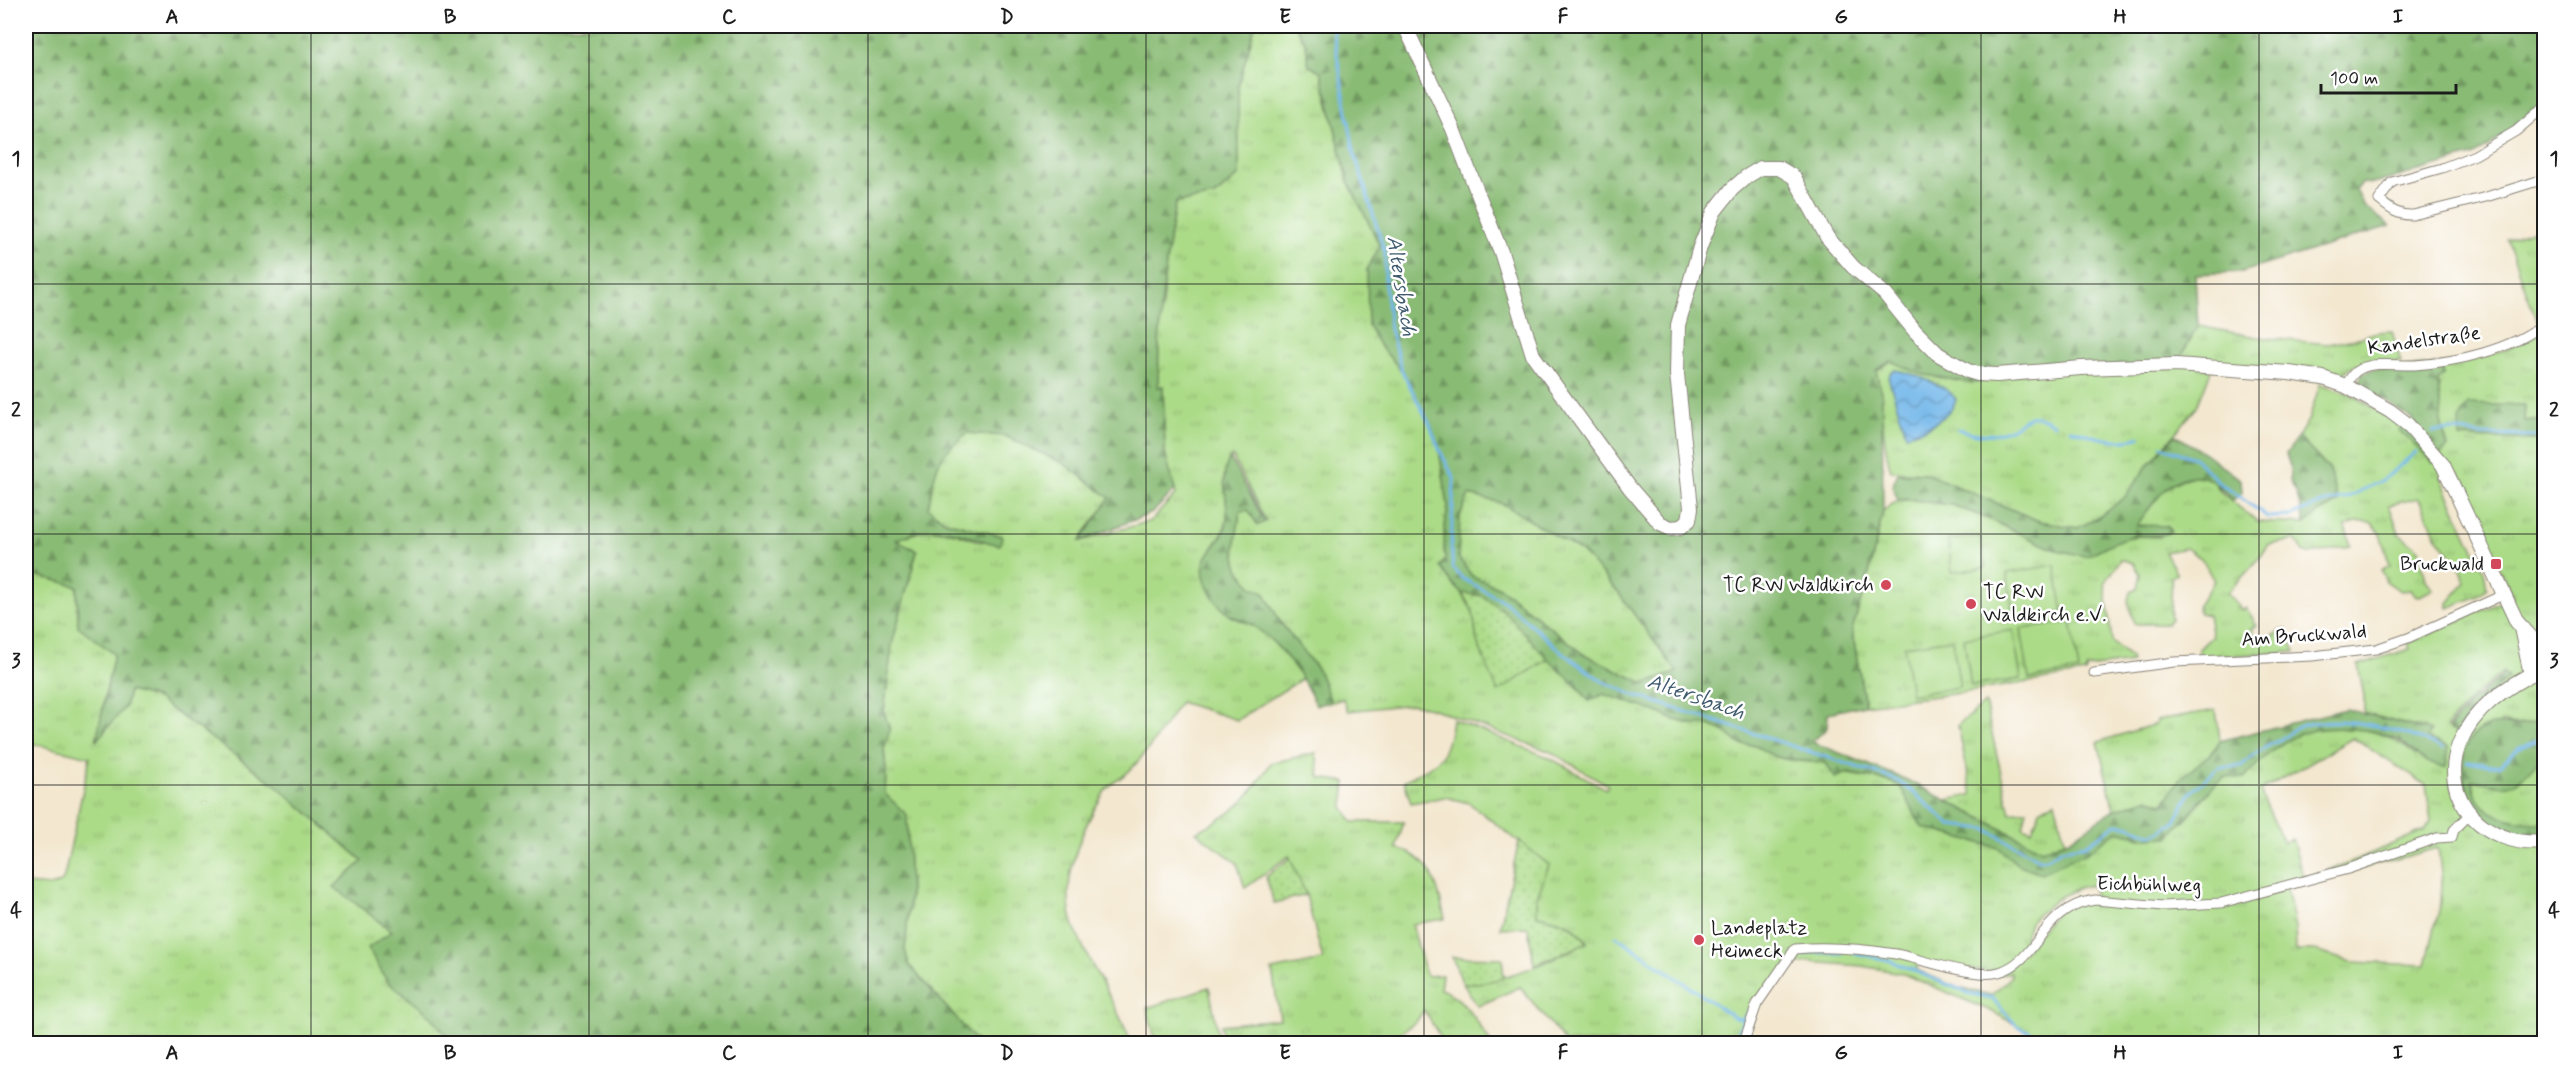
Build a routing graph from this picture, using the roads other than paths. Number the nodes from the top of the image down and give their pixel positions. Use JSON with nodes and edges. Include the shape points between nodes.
{"nodes":[{"id":1,"x":1405,"y":26,"type":"edge"},
{"id":2,"x":2544,"y":107,"type":"edge"},
{"id":3,"x":2544,"y":179,"type":"edge"},
{"id":4,"x":2544,"y":323,"type":"edge"},
{"id":5,"x":2346,"y":386,"type":"junction"},
{"id":6,"x":2505,"y":594,"type":"junction"},
{"id":7,"x":2520,"y":628,"type":"junction"},
{"id":8,"x":2541,"y":645,"type":"edge"},
{"id":9,"x":2544,"y":667,"type":"edge"},
{"id":10,"x":2094,"y":673,"type":"dead end"},
{"id":11,"x":2531,"y":674,"type":"junction"},
{"id":12,"x":2470,"y":814,"type":"junction"},
{"id":13,"x":2544,"y":843,"type":"edge"},
{"id":14,"x":1743,"y":1044,"type":"edge"}],
"edges":[{"from":1,"to":5,"type":"street","via":[[1453,129],[1501,252],[1533,355],[1630,488],[1660,523],[1671,528],[1682,527],[1689,520],[1691,508],[1677,374],[1678,325],[1714,212],[1732,189],[1761,168],[1779,168],[1794,177],[1827,237],[1853,267],[1885,294],[1938,354],[1968,371],[1997,375],[2176,365],[2289,373]]},
{"from":2,"to":3,"type":"street","via":[[2516,131],[2475,155],[2392,182],[2379,200],[2395,213],[2413,215]]},
{"from":4,"to":5,"type":"street","name":"Kandelstraße","via":[[2502,347],[2478,354],[2416,365],[2368,366],[2353,374]]},
{"from":5,"to":6,"type":"street","via":[[2407,424],[2437,456]]},
{"from":6,"to":7,"type":"street"},
{"from":6,"to":10,"type":"street","name":"Am Bruckwald","via":[[2376,649],[2174,662]]},
{"from":7,"to":8,"type":"street"},
{"from":7,"to":11,"type":"street"},
{"from":8,"to":9,"type":"street"},
{"from":9,"to":11,"type":"street"},
{"from":11,"to":12,"type":"street","via":[[2486,706],[2461,741],[2454,770],[2457,788]]},
{"from":12,"to":13,"type":"street","via":[[2501,838]]},
{"from":12,"to":14,"type":"street","name":"Eichbühlweg","via":[[2452,837],[2437,837],[2348,869],[2221,903],[2181,906],[2079,902],[2059,914],[2029,951],[1999,973],[1973,972],[1858,949],[1795,949],[1757,1004]]}]}
